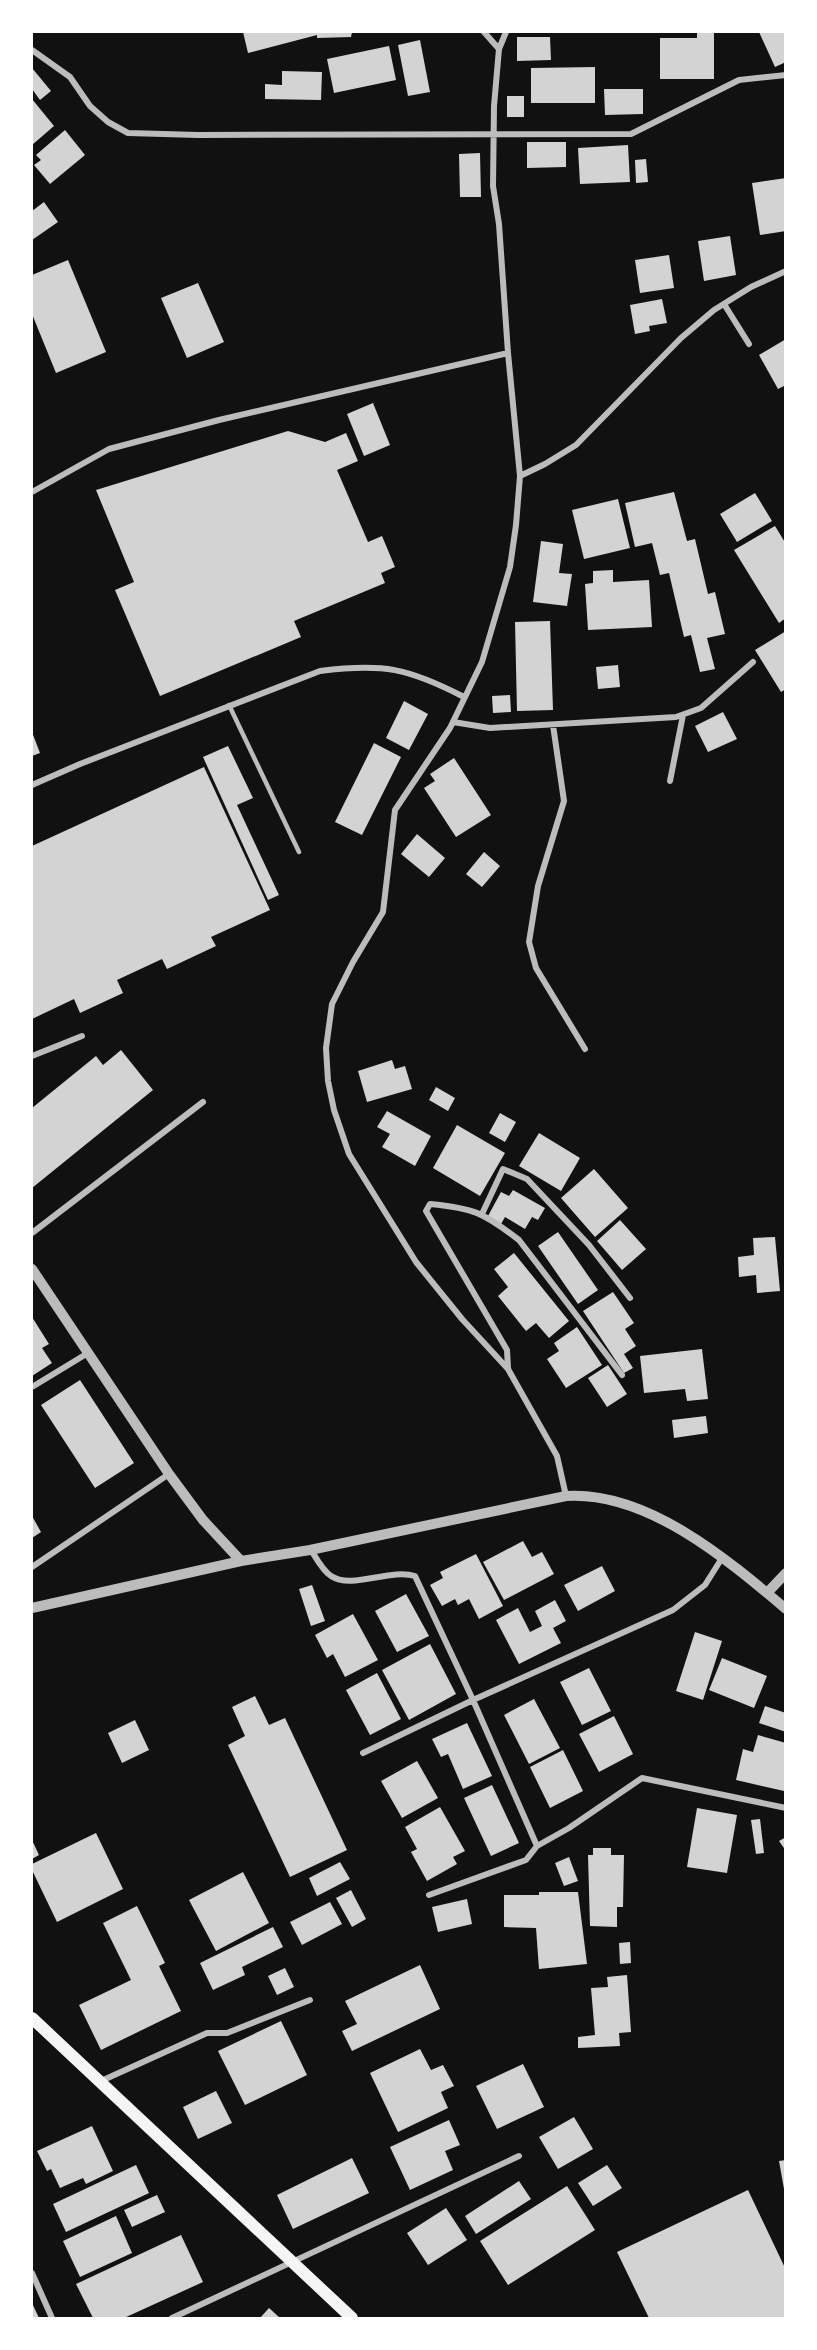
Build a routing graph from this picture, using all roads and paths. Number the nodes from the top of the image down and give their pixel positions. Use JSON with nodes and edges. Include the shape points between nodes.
{"nodes":[{"id":1,"x":484,"y":32,"type":"edge"},
{"id":2,"x":506,"y":32,"type":"edge"},
{"id":3,"x":499,"y":49,"type":"junction"},
{"id":4,"x":32,"y":50,"type":"edge"},
{"id":5,"x":786,"y":75,"type":"edge"},
{"id":6,"x":494,"y":135,"type":"junction"},
{"id":7,"x":786,"y":271,"type":"edge"},
{"id":8,"x":724,"y":304,"type":"junction"},
{"id":9,"x":749,"y":344,"type":"dead end"},
{"id":10,"x":508,"y":352,"type":"junction"},
{"id":11,"x":520,"y":476,"type":"junction"},
{"id":12,"x":32,"y":492,"type":"edge"},
{"id":13,"x":753,"y":662,"type":"dead end"},
{"id":14,"x":464,"y":697,"type":"junction"},
{"id":15,"x":229,"y":705,"type":"junction"},
{"id":16,"x":683,"y":715,"type":"junction"},
{"id":17,"x":453,"y":722,"type":"junction"},
{"id":18,"x":553,"y":725,"type":"junction"},
{"id":19,"x":670,"y":781,"type":"dead end"},
{"id":20,"x":32,"y":784,"type":"edge"},
{"id":21,"x":299,"y":852,"type":"dead end"},
{"id":22,"x":82,"y":1036,"type":"dead end"},
{"id":23,"x":585,"y":1049,"type":"dead end"},
{"id":24,"x":32,"y":1056,"type":"edge"},
{"id":25,"x":203,"y":1102,"type":"dead end"},
{"id":26,"x":482,"y":1215,"type":"junction"},
{"id":27,"x":32,"y":1233,"type":"edge"},
{"id":28,"x":32,"y":1269,"type":"edge"},
{"id":29,"x":630,"y":1298,"type":"dead end"},
{"id":30,"x":88,"y":1353,"type":"junction"},
{"id":31,"x":508,"y":1369,"type":"junction"},
{"id":32,"x":621,"y":1375,"type":"dead end"},
{"id":33,"x":32,"y":1387,"type":"edge"},
{"id":34,"x":169,"y":1474,"type":"junction"},
{"id":35,"x":566,"y":1496,"type":"junction"},
{"id":36,"x":310,"y":1550,"type":"junction"},
{"id":37,"x":722,"y":1558,"type":"junction"},
{"id":38,"x":241,"y":1561,"type":"junction"},
{"id":39,"x":32,"y":1567,"type":"edge"},
{"id":40,"x":786,"y":1573,"type":"edge"},
{"id":41,"x":766,"y":1593,"type":"junction"},
{"id":42,"x":32,"y":1608,"type":"edge"},
{"id":43,"x":786,"y":1609,"type":"edge"},
{"id":44,"x":473,"y":1700,"type":"junction"},
{"id":45,"x":363,"y":1753,"type":"dead end"},
{"id":46,"x":786,"y":1808,"type":"edge"},
{"id":47,"x":537,"y":1846,"type":"junction"},
{"id":48,"x":429,"y":1895,"type":"dead end"},
{"id":49,"x":310,"y":2000,"type":"dead end"},
{"id":50,"x":32,"y":2018,"type":"edge"},
{"id":51,"x":101,"y":2081,"type":"junction"},
{"id":52,"x":519,"y":2156,"type":"dead end"},
{"id":53,"x":291,"y":2262,"type":"junction"},
{"id":54,"x":32,"y":2273,"type":"edge"},
{"id":55,"x":52,"y":2319,"type":"edge"},
{"id":56,"x":172,"y":2319,"type":"edge"},
{"id":57,"x":352,"y":2319,"type":"edge"}],
"edges":[{"from":1,"to":3,"type":"street"},
{"from":2,"to":3,"type":"street"},
{"from":3,"to":6,"type":"street"},
{"from":4,"to":6,"type":"street","via":[[70,77],[90,106],[108,122],[128,133]]},
{"from":5,"to":6,"type":"street","via":[[739,80],[632,134]]},
{"from":6,"to":10,"type":"street","via":[[493,186],[500,224]]},
{"from":7,"to":8,"type":"street"},
{"from":8,"to":9,"type":"street"},
{"from":8,"to":11,"type":"street","via":[[681,338],[576,445]]},
{"from":10,"to":11,"type":"street"},
{"from":10,"to":12,"type":"street","via":[[109,449]]},
{"from":11,"to":14,"type":"street","via":[[510,567],[482,662]]},
{"from":13,"to":16,"type":"street","via":[[701,708]]},
{"from":14,"to":15,"type":"street","via":[[416,674],[354,667],[320,671]]},
{"from":14,"to":17,"type":"street"},
{"from":15,"to":20,"type":"street"},
{"from":15,"to":21,"type":"lane"},
{"from":16,"to":18,"type":"street"},
{"from":16,"to":19,"type":"street"},
{"from":17,"to":18,"type":"street","via":[[490,728]]},
{"from":17,"to":31,"type":"street","via":[[395,810],[383,912],[332,1004],[326,1048],[328,1081],[349,1154],[384,1213],[416,1262]]},
{"from":18,"to":23,"type":"street","via":[[564,801],[538,886],[529,942],[536,968]]},
{"from":22,"to":24,"type":"street"},
{"from":25,"to":27,"type":"street"},
{"from":26,"to":29,"type":"street","via":[[503,1169],[527,1179],[589,1245]]},
{"from":26,"to":31,"type":"street","via":[[463,1207],[430,1204],[426,1211],[507,1350]]},
{"from":26,"to":32,"type":"street","via":[[519,1240]]},
{"from":28,"to":30,"type":"street"},
{"from":30,"to":33,"type":"street"},
{"from":30,"to":34,"type":"street"},
{"from":31,"to":35,"type":"street","via":[[557,1456]]},
{"from":34,"to":38,"type":"street","via":[[203,1520]]},
{"from":34,"to":39,"type":"street"},
{"from":35,"to":36,"type":"street"},
{"from":35,"to":37,"type":"street","via":[[587,1494],[646,1510]]},
{"from":36,"to":38,"type":"street"},
{"from":36,"to":44,"type":"street","via":[[330,1576],[343,1581],[404,1573],[415,1576]]},
{"from":37,"to":41,"type":"street"},
{"from":37,"to":44,"type":"street","via":[[705,1585],[673,1610]]},
{"from":38,"to":42,"type":"street"},
{"from":40,"to":41,"type":"street"},
{"from":41,"to":43,"type":"street"},
{"from":44,"to":45,"type":"street"},
{"from":44,"to":47,"type":"street"},
{"from":46,"to":47,"type":"street","via":[[642,1778]]},
{"from":47,"to":48,"type":"street","via":[[526,1860]]},
{"from":49,"to":51,"type":"street","via":[[227,2032],[207,2033]]},
{"from":50,"to":51,"type":"main road"},
{"from":51,"to":53,"type":"main road"},
{"from":52,"to":53,"type":"street"},
{"from":53,"to":56,"type":"street"},
{"from":53,"to":57,"type":"main road"},
{"from":54,"to":55,"type":"street"}]}
